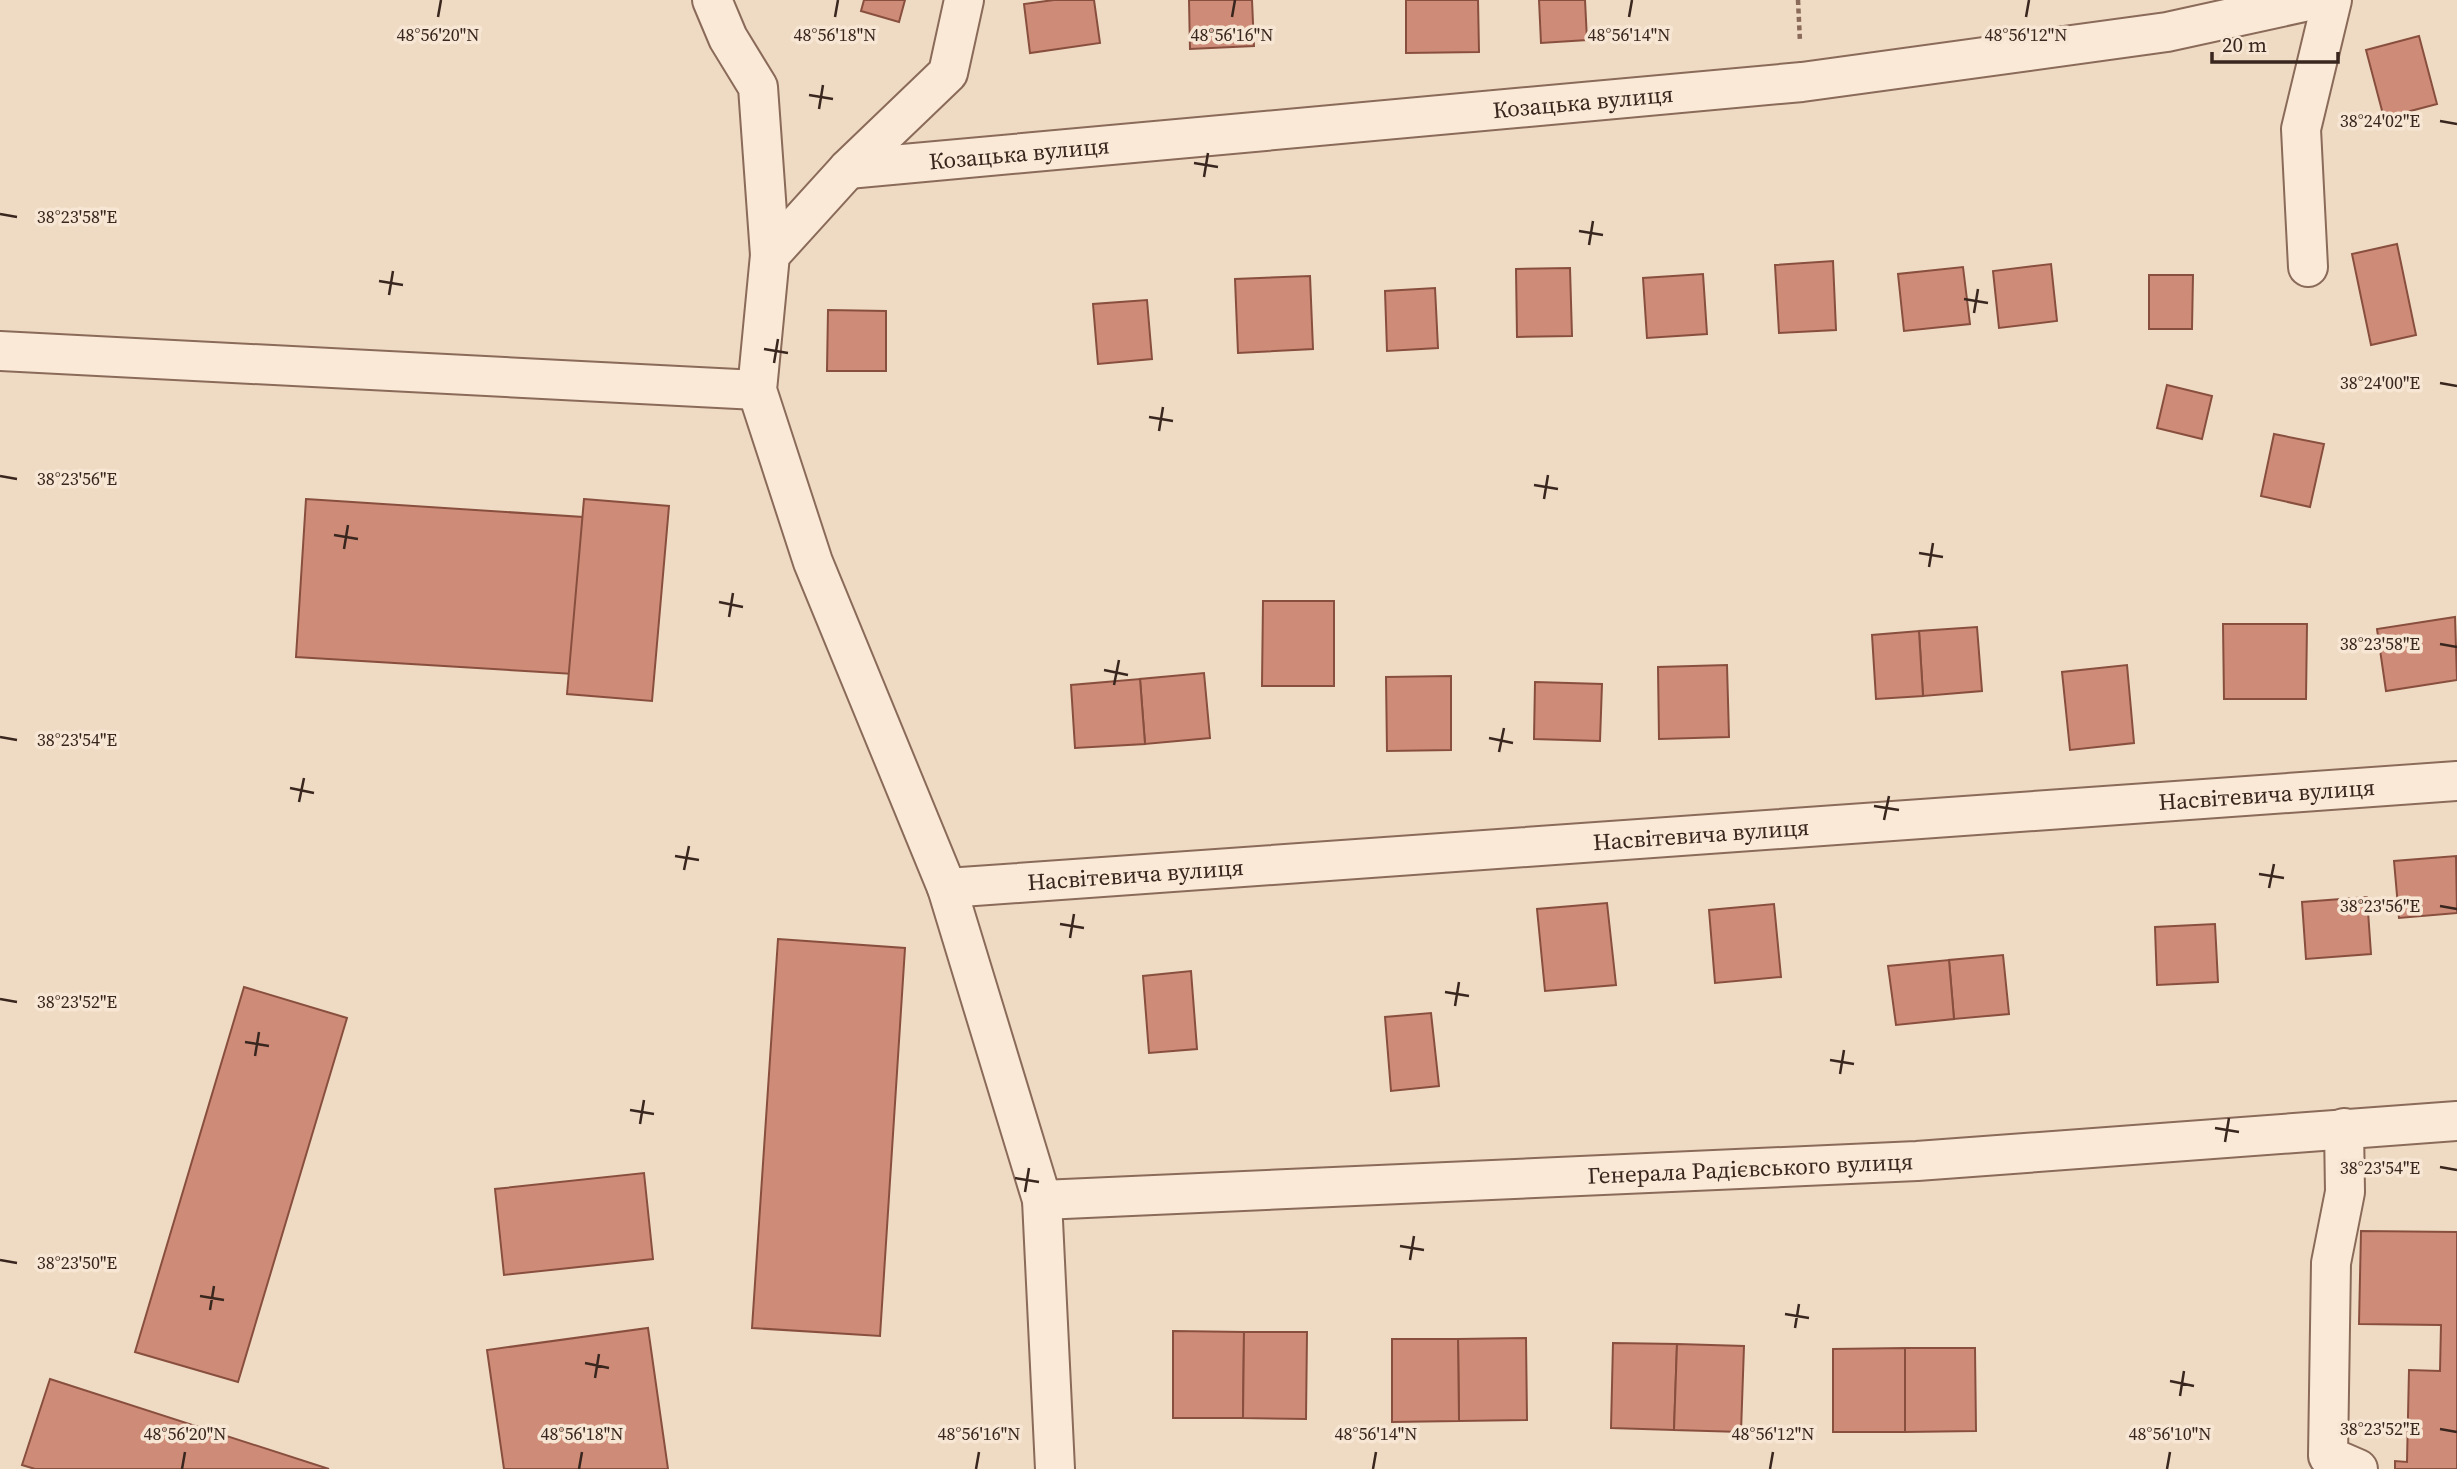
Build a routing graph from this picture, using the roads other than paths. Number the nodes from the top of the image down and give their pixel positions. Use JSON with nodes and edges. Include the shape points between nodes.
{"nodes":[{"id":1,"x":712,"y":0,"type":"edge"},
{"id":2,"x":964,"y":0,"type":"edge"},
{"id":3,"x":2312,"y":0,"type":"edge"},
{"id":4,"x":2332,"y":0,"type":"edge"},
{"id":5,"x":848,"y":169,"type":"junction"},
{"id":6,"x":770,"y":255,"type":"junction"},
{"id":7,"x":2308,"y":267,"type":"dead end"},
{"id":8,"x":0,"y":351,"type":"edge"},
{"id":9,"x":757,"y":390,"type":"junction"},
{"id":10,"x":2457,"y":781,"type":"edge"},
{"id":11,"x":947,"y":888,"type":"junction"},
{"id":12,"x":2457,"y":1121,"type":"edge"},
{"id":13,"x":2344,"y":1128,"type":"junction"},
{"id":14,"x":1042,"y":1200,"type":"junction"},
{"id":15,"x":1055,"y":1469,"type":"edge"},
{"id":16,"x":2358,"y":1469,"type":"edge"}],
"edges":[{"from":1,"to":6,"type":"street","via":[[728,38],[758,87]]},
{"from":2,"to":5,"type":"street","via":[[948,73]]},
{"from":3,"to":5,"type":"street","name":"Козацька вулиця","via":[[2167,33],[1802,82]]},
{"from":4,"to":7,"type":"street","via":[[2301,130]]},
{"from":5,"to":6,"type":"street"},
{"from":6,"to":9,"type":"street"},
{"from":8,"to":9,"type":"street"},
{"from":9,"to":11,"type":"street","via":[[813,562]]},
{"from":10,"to":11,"type":"street","name":"Насвітевича вулиця"},
{"from":11,"to":14,"type":"street"},
{"from":12,"to":13,"type":"street","name":"Генерала Радієвського вулиця"},
{"from":13,"to":14,"type":"street","name":"Генерала Радієвського вулиця","via":[[1917,1161]]},
{"from":13,"to":16,"type":"street","via":[[2345,1192],[2331,1263],[2328,1456]]},
{"from":14,"to":15,"type":"street"}]}
